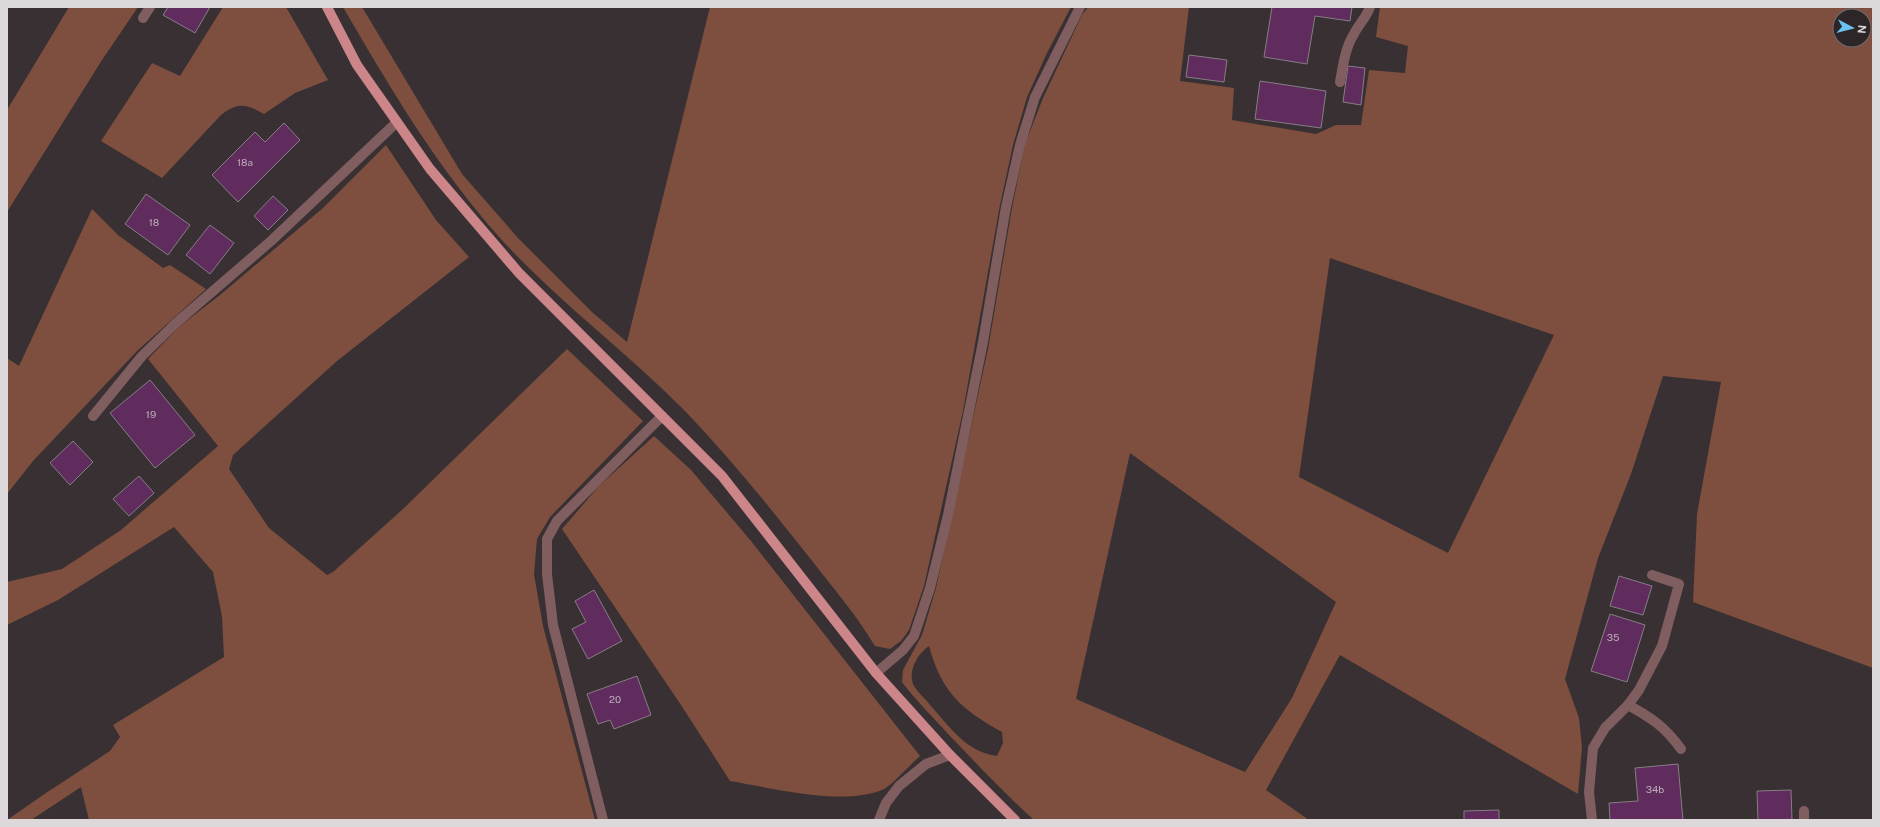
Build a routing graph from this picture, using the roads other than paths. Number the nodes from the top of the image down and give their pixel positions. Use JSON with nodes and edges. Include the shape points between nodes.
{"nodes":[{"id":1,"x":150,"y":7,"type":"edge"},
{"id":2,"x":327,"y":7,"type":"edge"},
{"id":3,"x":1080,"y":7,"type":"edge"},
{"id":4,"x":1370,"y":7,"type":"edge"},
{"id":5,"x":143,"y":18,"type":"dead end"},
{"id":6,"x":1340,"y":82,"type":"dead end"},
{"id":7,"x":397,"y":122,"type":"junction"},
{"id":8,"x":93,"y":416,"type":"dead end"},
{"id":9,"x":662,"y":416,"type":"junction"},
{"id":10,"x":1652,"y":575,"type":"dead end"},
{"id":11,"x":876,"y":673,"type":"junction"},
{"id":12,"x":1628,"y":705,"type":"junction"},
{"id":13,"x":1681,"y":749,"type":"dead end"},
{"id":14,"x":950,"y":755,"type":"junction"},
{"id":15,"x":603,"y":820,"type":"edge"},
{"id":16,"x":879,"y":820,"type":"edge"},
{"id":17,"x":1015,"y":820,"type":"edge"},
{"id":18,"x":1592,"y":820,"type":"edge"}],
"edges":[{"from":1,"to":5,"type":"street"},
{"from":2,"to":7,"type":"main road","via":[[357,65]]},
{"from":3,"to":11,"type":"street","via":[[1035,98],[1020,145],[952,492],[930,588],[914,636],[903,650]]},
{"from":4,"to":6,"type":"street","via":[[1348,46]]},
{"from":7,"to":8,"type":"street","via":[[271,241],[176,323],[142,356]]},
{"from":7,"to":9,"type":"main road","via":[[430,169],[519,273]]},
{"from":9,"to":11,"type":"main road","via":[[722,476]]},
{"from":9,"to":15,"type":"street","via":[[557,522],[547,539],[547,574],[553,625]]},
{"from":10,"to":12,"type":"street","via":[[1679,584],[1662,646],[1639,690]]},
{"from":11,"to":14,"type":"main road"},
{"from":12,"to":13,"type":"street","via":[[1649,716],[1668,732]]},
{"from":12,"to":18,"type":"street","via":[[1605,728],[1593,748],[1589,792]]},
{"from":14,"to":16,"type":"street","via":[[926,764],[899,786],[886,803]]},
{"from":14,"to":17,"type":"main road"}]}
